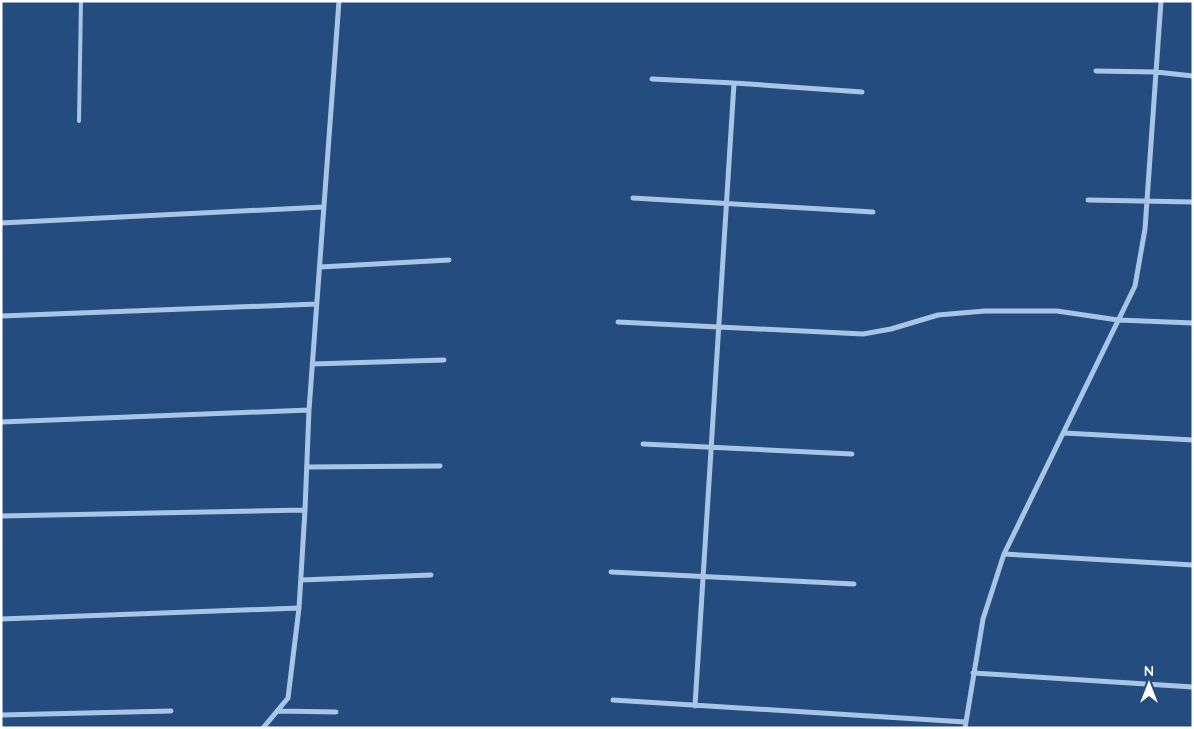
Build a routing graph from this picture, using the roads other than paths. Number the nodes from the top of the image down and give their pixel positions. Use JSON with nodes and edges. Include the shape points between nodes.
{"nodes":[{"id":1,"x":81,"y":1,"type":"edge"},
{"id":2,"x":339,"y":1,"type":"edge"},
{"id":3,"x":1161,"y":1,"type":"edge"},
{"id":4,"x":1096,"y":71,"type":"dead end"},
{"id":5,"x":1156,"y":72,"type":"junction"},
{"id":6,"x":1193,"y":76,"type":"edge"},
{"id":7,"x":652,"y":79,"type":"dead end"},
{"id":8,"x":734,"y":83,"type":"junction"},
{"id":9,"x":862,"y":92,"type":"dead end"},
{"id":10,"x":79,"y":121,"type":"dead end"},
{"id":11,"x":633,"y":198,"type":"dead end"},
{"id":12,"x":1088,"y":200,"type":"dead end"},
{"id":13,"x":1147,"y":202,"type":"junction"},
{"id":14,"x":1193,"y":202,"type":"edge"},
{"id":15,"x":726,"y":204,"type":"junction"},
{"id":16,"x":324,"y":207,"type":"junction"},
{"id":17,"x":873,"y":212,"type":"dead end"},
{"id":18,"x":1,"y":223,"type":"edge"},
{"id":19,"x":449,"y":260,"type":"dead end"},
{"id":20,"x":320,"y":267,"type":"junction"},
{"id":21,"x":317,"y":304,"type":"junction"},
{"id":22,"x":1,"y":316,"type":"edge"},
{"id":23,"x":1118,"y":320,"type":"junction"},
{"id":24,"x":618,"y":322,"type":"dead end"},
{"id":25,"x":1193,"y":323,"type":"edge"},
{"id":26,"x":718,"y":327,"type":"junction"},
{"id":27,"x":444,"y":360,"type":"dead end"},
{"id":28,"x":312,"y":364,"type":"junction"},
{"id":29,"x":309,"y":410,"type":"junction"},
{"id":30,"x":1,"y":422,"type":"edge"},
{"id":31,"x":1064,"y":432,"type":"junction"},
{"id":32,"x":1193,"y":440,"type":"edge"},
{"id":33,"x":643,"y":444,"type":"dead end"},
{"id":34,"x":711,"y":447,"type":"junction"},
{"id":35,"x":852,"y":454,"type":"dead end"},
{"id":36,"x":440,"y":466,"type":"dead end"},
{"id":37,"x":307,"y":467,"type":"junction"},
{"id":38,"x":305,"y":510,"type":"junction"},
{"id":39,"x":1,"y":516,"type":"edge"},
{"id":40,"x":1004,"y":554,"type":"junction"},
{"id":41,"x":1193,"y":565,"type":"edge"},
{"id":42,"x":611,"y":572,"type":"dead end"},
{"id":43,"x":431,"y":575,"type":"dead end"},
{"id":44,"x":703,"y":577,"type":"junction"},
{"id":45,"x":301,"y":580,"type":"junction"},
{"id":46,"x":854,"y":584,"type":"dead end"},
{"id":47,"x":299,"y":608,"type":"junction"},
{"id":48,"x":1,"y":618,"type":"edge"},
{"id":49,"x":973,"y":673,"type":"junction"},
{"id":50,"x":1193,"y":687,"type":"edge"},
{"id":51,"x":613,"y":700,"type":"dead end"},
{"id":52,"x":695,"y":706,"type":"junction"},
{"id":53,"x":171,"y":711,"type":"dead end"},
{"id":54,"x":277,"y":711,"type":"junction"},
{"id":55,"x":336,"y":712,"type":"dead end"},
{"id":56,"x":1,"y":715,"type":"edge"},
{"id":57,"x":965,"y":725,"type":"edge"},
{"id":58,"x":263,"y":728,"type":"edge"}],
"edges":[{"from":1,"to":10,"type":"lane"},
{"from":2,"to":16,"type":"street"},
{"from":3,"to":5,"type":"street"},
{"from":4,"to":5,"type":"street"},
{"from":5,"to":6,"type":"street"},
{"from":5,"to":13,"type":"street"},
{"from":7,"to":8,"type":"street"},
{"from":8,"to":9,"type":"street"},
{"from":8,"to":15,"type":"street"},
{"from":11,"to":15,"type":"street"},
{"from":12,"to":13,"type":"street"},
{"from":13,"to":14,"type":"street"},
{"from":13,"to":23,"type":"street","via":[[1134,286]]},
{"from":15,"to":17,"type":"street"},
{"from":15,"to":26,"type":"street"},
{"from":16,"to":18,"type":"street"},
{"from":16,"to":20,"type":"street"},
{"from":19,"to":20,"type":"street"},
{"from":20,"to":21,"type":"street"},
{"from":21,"to":22,"type":"street"},
{"from":21,"to":28,"type":"street"},
{"from":23,"to":25,"type":"street"},
{"from":23,"to":26,"type":"street","via":[[1057,312],[985,312],[938,315],[863,334]]},
{"from":23,"to":31,"type":"street"},
{"from":24,"to":26,"type":"street"},
{"from":26,"to":34,"type":"street"},
{"from":27,"to":28,"type":"street"},
{"from":28,"to":29,"type":"street"},
{"from":29,"to":30,"type":"street"},
{"from":29,"to":37,"type":"street"},
{"from":31,"to":32,"type":"street"},
{"from":31,"to":40,"type":"street"},
{"from":33,"to":34,"type":"street"},
{"from":34,"to":35,"type":"street"},
{"from":34,"to":44,"type":"street"},
{"from":36,"to":37,"type":"street"},
{"from":37,"to":38,"type":"street"},
{"from":38,"to":39,"type":"street"},
{"from":38,"to":45,"type":"street"},
{"from":40,"to":41,"type":"street"},
{"from":40,"to":49,"type":"street","via":[[983,619]]},
{"from":42,"to":44,"type":"street"},
{"from":43,"to":45,"type":"street"},
{"from":44,"to":46,"type":"street"},
{"from":44,"to":52,"type":"street"},
{"from":45,"to":47,"type":"street"},
{"from":47,"to":48,"type":"street"},
{"from":47,"to":54,"type":"street","via":[[288,698]]},
{"from":49,"to":50,"type":"street"},
{"from":49,"to":57,"type":"street"},
{"from":51,"to":52,"type":"street"},
{"from":52,"to":57,"type":"street"},
{"from":53,"to":56,"type":"street"},
{"from":54,"to":55,"type":"street"},
{"from":54,"to":58,"type":"street"}]}
